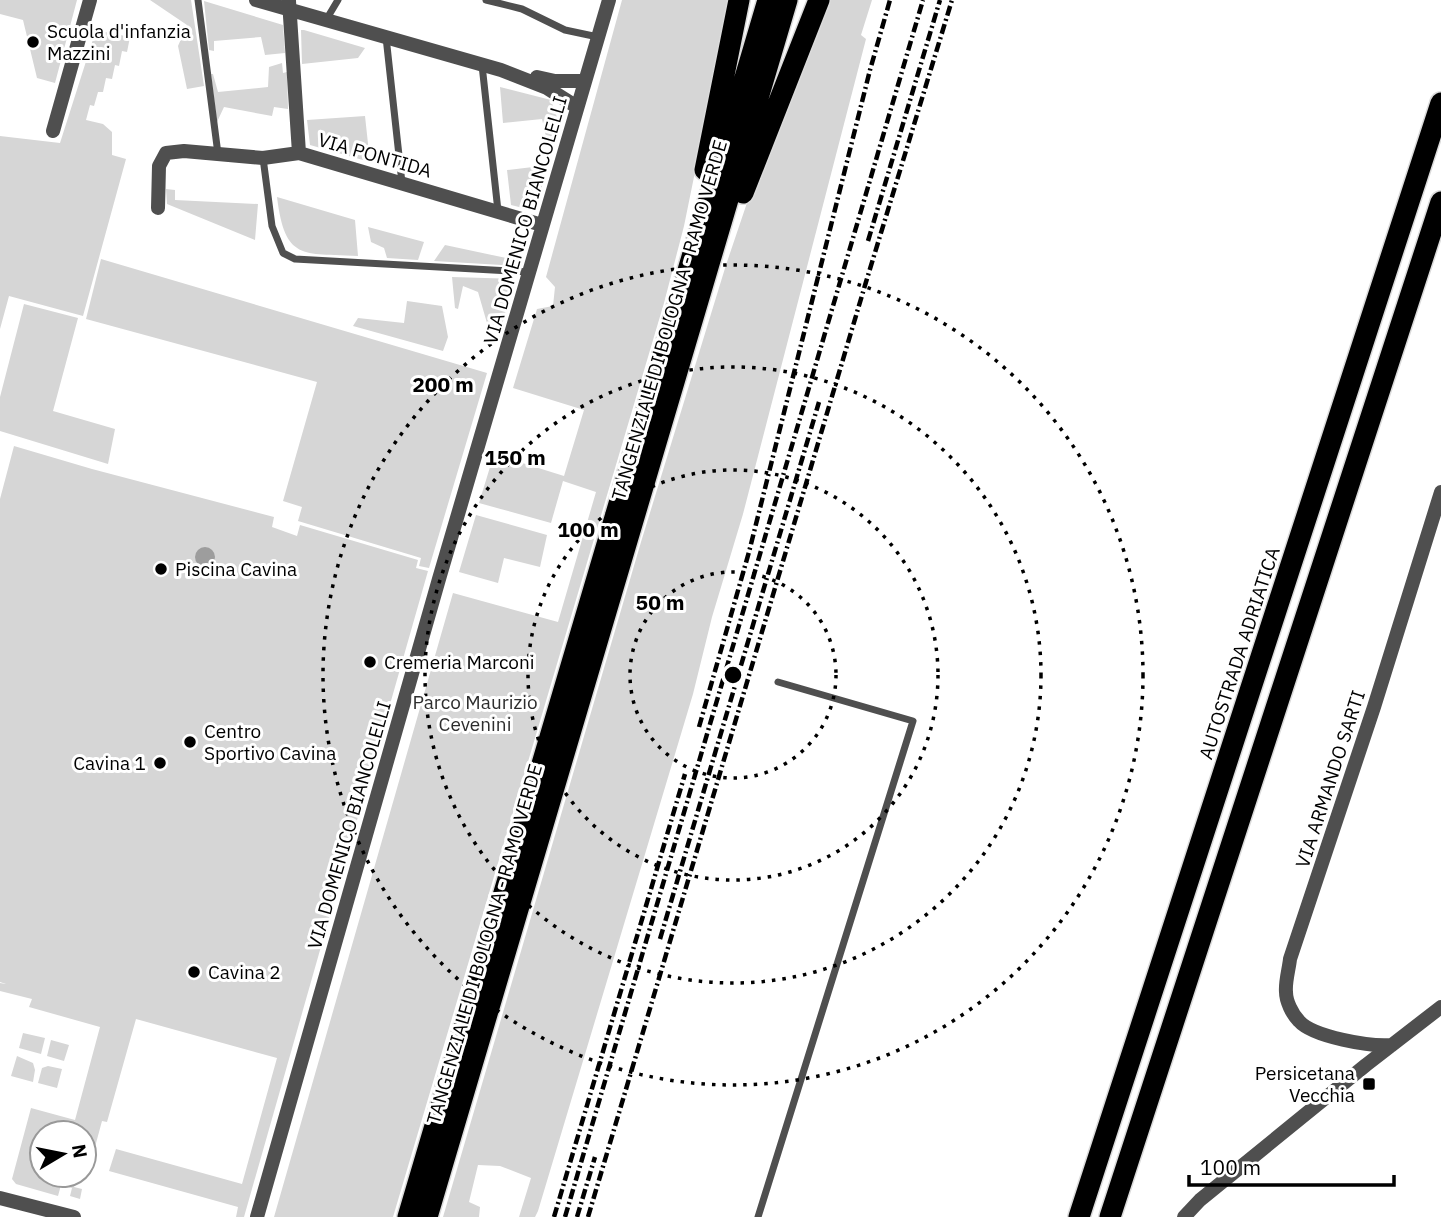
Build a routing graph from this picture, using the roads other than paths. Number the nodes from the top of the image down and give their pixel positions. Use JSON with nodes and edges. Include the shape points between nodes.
{"nodes":[{"id":1,"x":90,"y":0,"type":"edge"},
{"id":2,"x":198,"y":0,"type":"edge"},
{"id":3,"x":256,"y":0,"type":"edge"},
{"id":4,"x":338,"y":0,"type":"edge"},
{"id":5,"x":486,"y":0,"type":"edge"},
{"id":6,"x":610,"y":0,"type":"edge"},
{"id":7,"x":739,"y":0,"type":"edge"},
{"id":8,"x":768,"y":0,"type":"edge"},
{"id":9,"x":787,"y":0,"type":"edge"},
{"id":10,"x":819,"y":0,"type":"edge"},
{"id":11,"x":289,"y":5,"type":"edge"},
{"id":12,"x":326,"y":20,"type":"junction"},
{"id":13,"x":386,"y":37,"type":"junction"},
{"id":14,"x":598,"y":37,"type":"junction"},
{"id":15,"x":482,"y":64,"type":"junction"},
{"id":16,"x":501,"y":70,"type":"junction"},
{"id":17,"x":584,"y":81,"type":"junction"},
{"id":18,"x":1441,"y":103,"type":"edge"},
{"id":19,"x":577,"y":107,"type":"junction"},
{"id":20,"x":53,"y":131,"type":"dead end"},
{"id":21,"x":299,"y":153,"type":"junction"},
{"id":22,"x":218,"y":154,"type":"junction"},
{"id":23,"x":263,"y":158,"type":"junction"},
{"id":24,"x":402,"y":183,"type":"junction"},
{"id":25,"x":1441,"y":202,"type":"edge"},
{"id":26,"x":158,"y":208,"type":"dead end"},
{"id":27,"x":498,"y":211,"type":"junction"},
{"id":28,"x":542,"y":225,"type":"junction"},
{"id":29,"x":529,"y":272,"type":"junction"},
{"id":30,"x":670,"y":332,"type":"junction"},
{"id":31,"x":680,"y":362,"type":"junction"},
{"id":32,"x":1441,"y":492,"type":"edge"},
{"id":33,"x":778,"y":681,"type":"dead end"},
{"id":34,"x":1441,"y":1007,"type":"edge"},
{"id":35,"x":1353,"y":1042,"type":"junction"},
{"id":36,"x":1392,"y":1045,"type":"junction"},
{"id":37,"x":1366,"y":1065,"type":"junction"},
{"id":38,"x":0,"y":1198,"type":"edge"},
{"id":39,"x":74,"y":1217,"type":"edge"},
{"id":40,"x":257,"y":1217,"type":"edge"},
{"id":41,"x":408,"y":1217,"type":"edge"},
{"id":42,"x":427,"y":1217,"type":"edge"},
{"id":43,"x":758,"y":1217,"type":"edge"},
{"id":44,"x":1079,"y":1217,"type":"edge"},
{"id":45,"x":1111,"y":1217,"type":"edge"},
{"id":46,"x":1184,"y":1217,"type":"edge"}],
"edges":[{"from":1,"to":20,"type":"street"},
{"from":2,"to":22,"type":"lane"},
{"from":3,"to":11,"type":"street"},
{"from":4,"to":12,"type":"lane"},
{"from":5,"to":14,"type":"lane","via":[[522,9],[565,30]]},
{"from":6,"to":14,"type":"street","name":"VIA DOMENICO BIANCOLELLI"},
{"from":7,"to":30,"type":"highway"},
{"from":8,"to":30,"type":"highway","name":"TANGENZIALE DI BOLOGNA - RAMO VERDE"},
{"from":9,"to":31,"type":"highway","name":"TANGENZIALE DI BOLOGNA - RAMO VERDE"},
{"from":10,"to":31,"type":"highway"},
{"from":11,"to":12,"type":"street"},
{"from":11,"to":21,"type":"street"},
{"from":12,"to":13,"type":"street"},
{"from":13,"to":15,"type":"street"},
{"from":13,"to":24,"type":"lane"},
{"from":14,"to":17,"type":"street","name":"VIA DOMENICO BIANCOLELLI"},
{"from":15,"to":16,"type":"street"},
{"from":15,"to":27,"type":"lane"},
{"from":16,"to":17,"type":"street","via":[[555,81]]},
{"from":16,"to":19,"type":"street","via":[[547,88]]},
{"from":17,"to":19,"type":"street","name":"VIA DOMENICO BIANCOLELLI"},
{"from":18,"to":44,"type":"highway","name":"AUTOSTRADA ADRIATICA"},
{"from":19,"to":28,"type":"street","name":"VIA DOMENICO BIANCOLELLI"},
{"from":21,"to":23,"type":"street","name":"VIA PONTIDA"},
{"from":21,"to":24,"type":"street","name":"VIA PONTIDA"},
{"from":22,"to":23,"type":"street","name":"VIA PONTIDA"},
{"from":22,"to":26,"type":"street","name":"VIA PONTIDA","via":[[166,153],[159,166]]},
{"from":23,"to":29,"type":"lane","via":[[272,226],[283,253],[295,258]]},
{"from":24,"to":27,"type":"street","name":"VIA PONTIDA"},
{"from":25,"to":45,"type":"highway"},
{"from":27,"to":28,"type":"street","name":"VIA PONTIDA"},
{"from":28,"to":29,"type":"street","name":"VIA DOMENICO BIANCOLELLI"},
{"from":29,"to":40,"type":"street","name":"VIA DOMENICO BIANCOLELLI"},
{"from":30,"to":41,"type":"highway","name":"TANGENZIALE DI BOLOGNA - RAMO VERDE"},
{"from":31,"to":42,"type":"highway","name":"TANGENZIALE DI BOLOGNA - RAMO VERDE"},
{"from":32,"to":35,"type":"street","name":"VIA ARMANDO SARTI","via":[[1290,959],[1285,991],[1300,1023]]},
{"from":33,"to":43,"type":"lane","via":[[913,721]]},
{"from":34,"to":36,"type":"street"},
{"from":35,"to":36,"type":"street","name":"VIA ARMANDO SARTI"},
{"from":35,"to":37,"type":"street"},
{"from":36,"to":37,"type":"street"},
{"from":37,"to":46,"type":"street"},
{"from":38,"to":39,"type":"street"}]}
